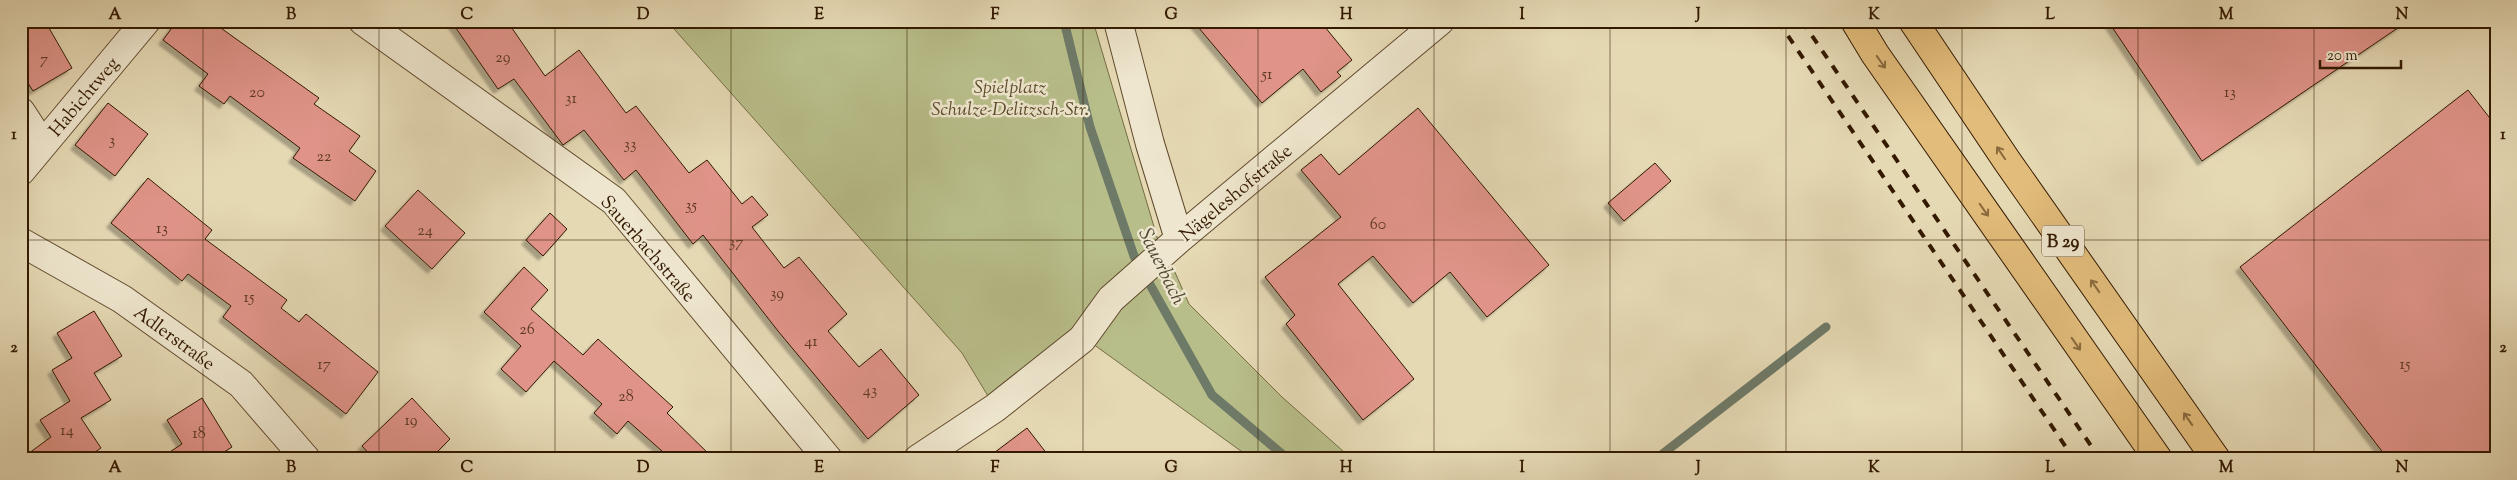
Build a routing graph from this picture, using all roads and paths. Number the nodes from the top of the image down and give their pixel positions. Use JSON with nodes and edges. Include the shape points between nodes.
{"nodes":[{"id":1,"x":146,"y":21,"type":"edge"},
{"id":2,"x":363,"y":21,"type":"edge"},
{"id":3,"x":1118,"y":21,"type":"edge"},
{"id":4,"x":1440,"y":21,"type":"edge"},
{"id":5,"x":1855,"y":21,"type":"edge"},
{"id":6,"x":1913,"y":21,"type":"edge"},
{"id":7,"x":21,"y":112,"type":"edge"},
{"id":8,"x":42,"y":144,"type":"junction"},
{"id":9,"x":21,"y":171,"type":"edge"},
{"id":10,"x":21,"y":242,"type":"edge"},
{"id":11,"x":1172,"y":246,"type":"junction"},
{"id":12,"x":306,"y":459,"type":"edge"},
{"id":13,"x":828,"y":459,"type":"edge"},
{"id":14,"x":918,"y":459,"type":"edge"},
{"id":15,"x":2158,"y":459,"type":"edge"},
{"id":16,"x":2216,"y":459,"type":"edge"}],
"edges":[{"from":1,"to":8,"type":"street","name":"Habichtweg"},
{"from":2,"to":13,"type":"street","name":"Sauerbachstraße","via":[[614,201]]},
{"from":3,"to":11,"type":"street"},
{"from":4,"to":11,"type":"street","name":"Nägeleshofstraße"},
{"from":5,"to":15,"type":"highway","number":"B 29","one_way":true},
{"from":16,"to":6,"type":"highway","number":"B 29","one_way":true},
{"from":7,"to":8,"type":"street"},
{"from":8,"to":9,"type":"street","name":"Habichtweg"},
{"from":10,"to":12,"type":"street","name":"Adlerstraße","via":[[122,299],[241,384]]},
{"from":11,"to":14,"type":"street","name":"Nägeleshofstraße","via":[[1116,296],[1082,339],[995,408]]}]}
